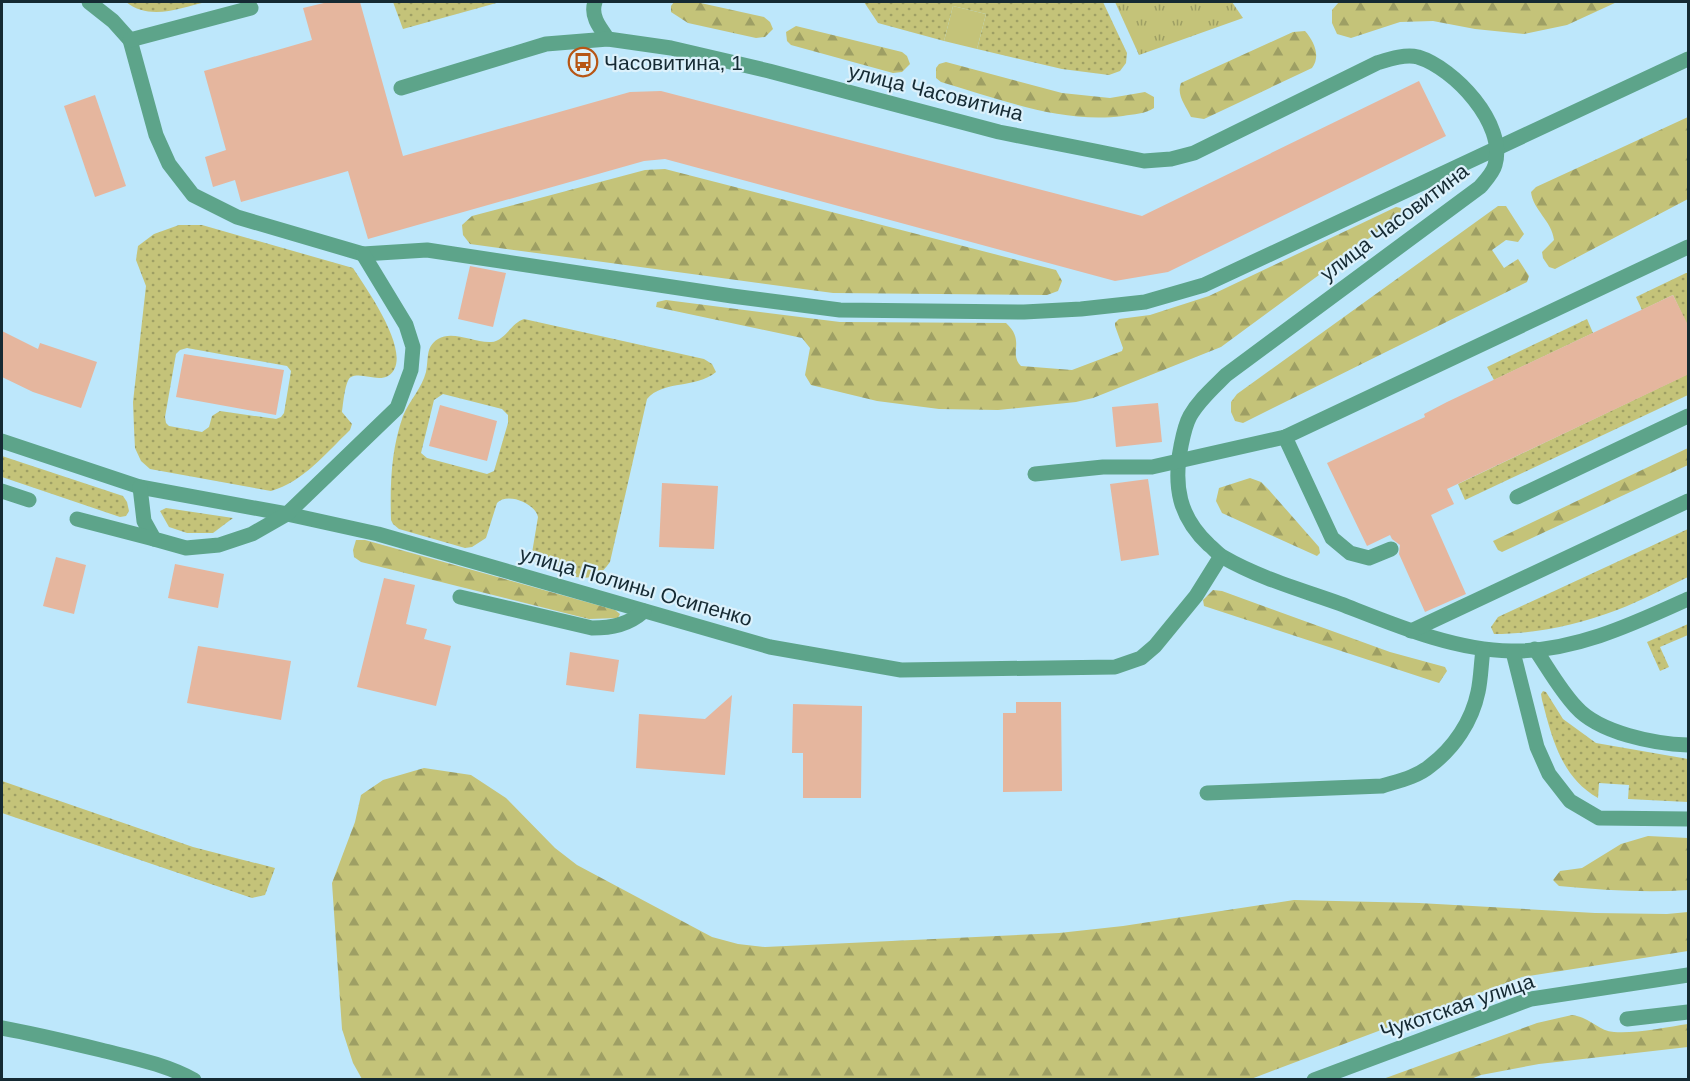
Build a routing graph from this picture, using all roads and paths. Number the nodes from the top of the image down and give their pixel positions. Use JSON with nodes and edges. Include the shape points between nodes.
{"nodes":[{"id":1,"x":89,"y":2,"type":"edge"},
{"id":2,"x":595,"y":2,"type":"edge"},
{"id":3,"x":251,"y":8,"type":"dead end"},
{"id":4,"x":608,"y":39,"type":"junction"},
{"id":5,"x":130,"y":40,"type":"junction"},
{"id":6,"x":1689,"y":59,"type":"edge"},
{"id":7,"x":401,"y":88,"type":"dead end"},
{"id":8,"x":1496,"y":148,"type":"junction"},
{"id":9,"x":1689,"y":247,"type":"edge"},
{"id":10,"x":363,"y":254,"type":"junction"},
{"id":11,"x":1689,"y":416,"type":"edge"},
{"id":12,"x":1285,"y":437,"type":"junction"},
{"id":13,"x":2,"y":441,"type":"edge"},
{"id":14,"x":1178,"y":462,"type":"junction"},
{"id":15,"x":1035,"y":474,"type":"dead end"},
{"id":16,"x":140,"y":487,"type":"junction"},
{"id":17,"x":2,"y":491,"type":"edge"},
{"id":18,"x":1516,"y":496,"type":"dead end"},
{"id":19,"x":29,"y":500,"type":"dead end"},
{"id":20,"x":1689,"y":501,"type":"edge"},
{"id":21,"x":286,"y":514,"type":"junction"},
{"id":22,"x":77,"y":519,"type":"dead end"},
{"id":23,"x":154,"y":539,"type":"junction"},
{"id":24,"x":1391,"y":549,"type":"dead end"},
{"id":25,"x":1221,"y":556,"type":"junction"},
{"id":26,"x":459,"y":597,"type":"dead end"},
{"id":27,"x":1689,"y":599,"type":"edge"},
{"id":28,"x":644,"y":611,"type":"junction"},
{"id":29,"x":1411,"y":631,"type":"junction"},
{"id":30,"x":1535,"y":649,"type":"junction"},
{"id":31,"x":1483,"y":650,"type":"junction"},
{"id":32,"x":1514,"y":651,"type":"junction"},
{"id":33,"x":1689,"y":746,"type":"edge"},
{"id":34,"x":1207,"y":793,"type":"dead end"},
{"id":35,"x":1689,"y":819,"type":"edge"},
{"id":36,"x":1689,"y":975,"type":"edge"},
{"id":37,"x":1689,"y":1012,"type":"edge"},
{"id":38,"x":1627,"y":1020,"type":"dead end"},
{"id":39,"x":2,"y":1028,"type":"edge"},
{"id":40,"x":194,"y":1080,"type":"edge"},
{"id":41,"x":1314,"y":1080,"type":"edge"}],
"edges":[{"from":1,"to":5,"type":"street"},
{"from":2,"to":4,"type":"street","via":[[594,15]]},
{"from":3,"to":5,"type":"street"},
{"from":4,"to":7,"type":"street","name":"улица Часовитина","via":[[546,44]]},
{"from":4,"to":8,"type":"street","name":"улица Часовитина","via":[[779,73],[999,132],[1144,161],[1194,153],[1377,63],[1395,57],[1415,57],[1438,66],[1472,95],[1490,125]]},
{"from":5,"to":10,"type":"street","via":[[156,135],[169,164],[193,195],[237,217]]},
{"from":6,"to":8,"type":"street"},
{"from":8,"to":10,"type":"street","via":[[1204,285],[1145,303],[1024,312],[840,310],[427,250]]},
{"from":8,"to":14,"type":"street","name":"улица Часовитина","via":[[1495,167],[1480,188],[1226,375],[1189,418]]},
{"from":9,"to":12,"type":"street"},
{"from":10,"to":21,"type":"street","via":[[406,325],[412,347],[411,370],[397,408]]},
{"from":11,"to":18,"type":"street"},
{"from":12,"to":14,"type":"street"},
{"from":12,"to":24,"type":"street","via":[[1332,538],[1350,553],[1369,558]]},
{"from":13,"to":16,"type":"street","name":"улица Полины Осипенко"},
{"from":14,"to":15,"type":"street"},
{"from":14,"to":25,"type":"street","name":"улица Часовитина","via":[[1183,512],[1198,535]]},
{"from":16,"to":21,"type":"street","name":"улица Полины Осипенко"},
{"from":16,"to":23,"type":"street","via":[[144,521]]},
{"from":17,"to":19,"type":"street"},
{"from":20,"to":29,"type":"street"},
{"from":21,"to":23,"type":"street","via":[[252,534],[219,545],[186,548]]},
{"from":21,"to":28,"type":"street","name":"улица Полины Осипенко","via":[[378,534]]},
{"from":22,"to":23,"type":"street"},
{"from":25,"to":28,"type":"street","name":"улица Полины Осипенко","via":[[1196,596],[1155,646],[1141,658],[1115,667],[901,670],[770,647]]},
{"from":25,"to":29,"type":"street","name":"улица Часовитина"},
{"from":26,"to":28,"type":"street","via":[[592,628],[625,624]]},
{"from":27,"to":30,"type":"street","name":"улица Часовитина","via":[[1623,629],[1577,643]]},
{"from":29,"to":31,"type":"street","name":"улица Часовитина"},
{"from":30,"to":32,"type":"street","name":"улица Часовитина"},
{"from":30,"to":33,"type":"street","via":[[1577,708],[1606,728],[1640,739]]},
{"from":31,"to":32,"type":"street","name":"улица Часовитина"},
{"from":31,"to":34,"type":"street","via":[[1478,693],[1467,724],[1430,767],[1382,786]]},
{"from":32,"to":35,"type":"street","via":[[1537,747],[1549,774],[1570,801],[1599,818]]},
{"from":36,"to":41,"type":"street","name":"Чукотская улица","via":[[1531,999]]},
{"from":37,"to":38,"type":"street"},
{"from":39,"to":40,"type":"street","via":[[158,1064]]}]}
